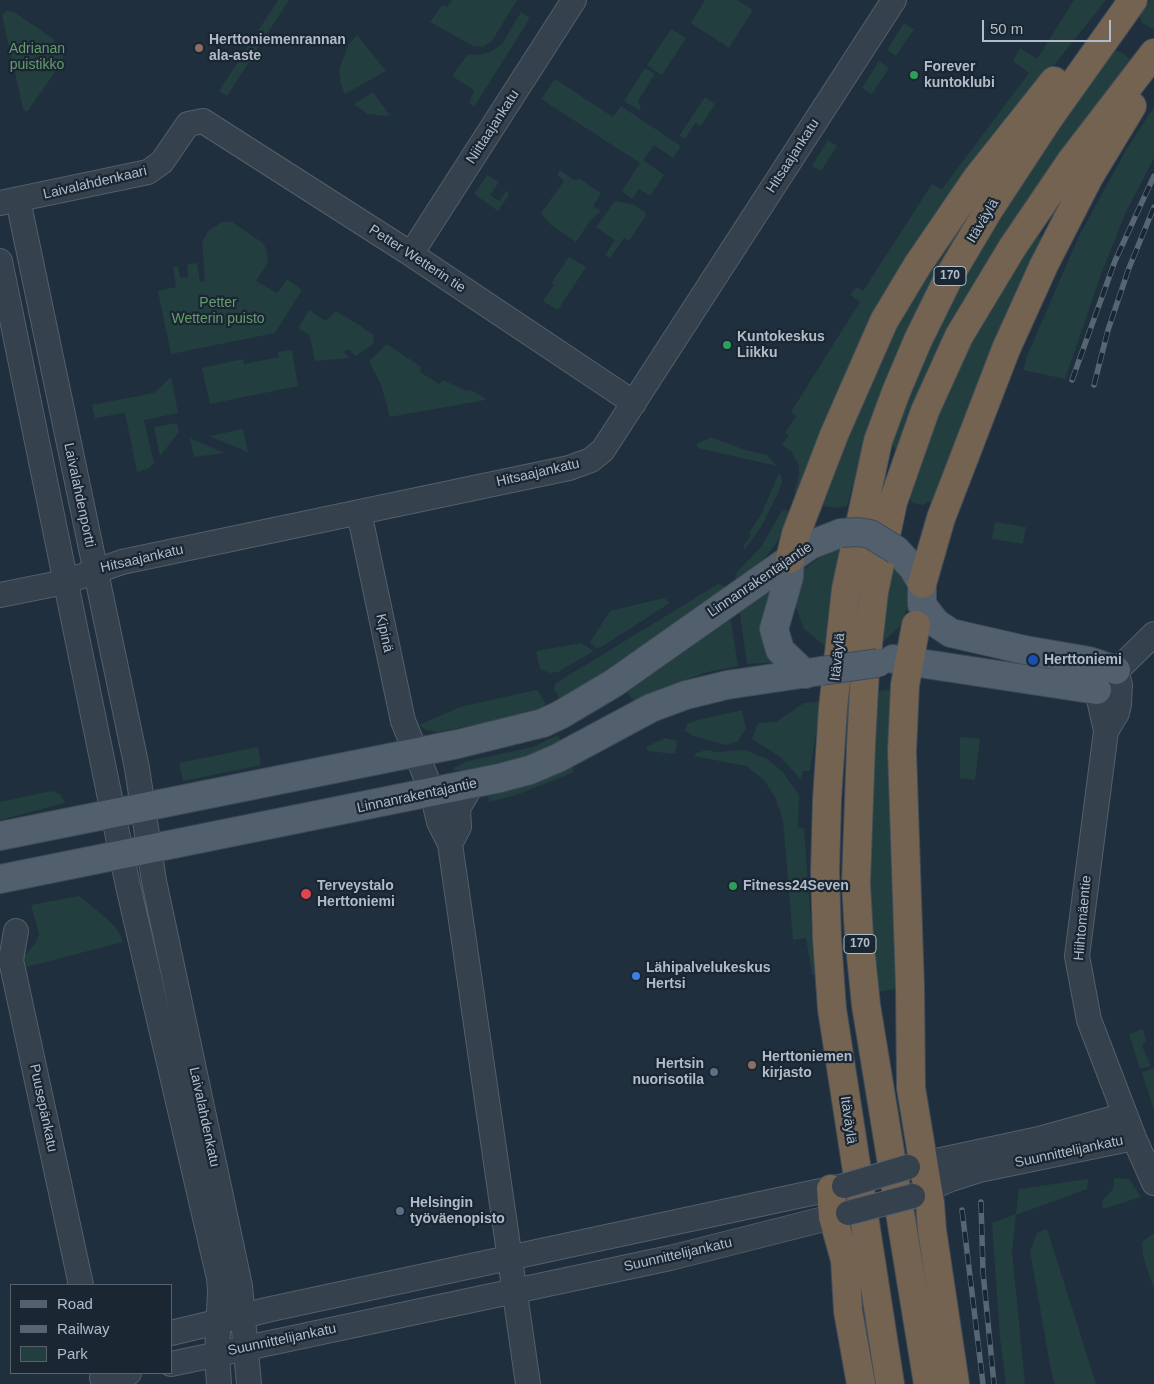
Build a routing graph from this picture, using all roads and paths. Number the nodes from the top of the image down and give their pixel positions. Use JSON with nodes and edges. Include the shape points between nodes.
{"nodes":[{"id":1,"x":894,"y":0,"type":"edge"},
{"id":2,"x":1115,"y":0,"type":"edge"},
{"id":3,"x":1133,"y":0,"type":"edge"},
{"id":4,"x":568,"y":2,"type":"edge"},
{"id":5,"x":1154,"y":53,"type":"edge"},
{"id":6,"x":1154,"y":68,"type":"edge"},
{"id":7,"x":198,"y":120,"type":"joint"},
{"id":8,"x":9,"y":202,"type":"edge"},
{"id":9,"x":411,"y":254,"type":"junction"},
{"id":10,"x":0,"y":261,"type":"edge"},
{"id":11,"x":634,"y":403,"type":"junction"},
{"id":12,"x":359,"y":512,"type":"junction"},
{"id":13,"x":790,"y":559,"type":"junction"},
{"id":14,"x":95,"y":570,"type":"junction"},
{"id":15,"x":65,"y":582,"type":"junction"},
{"id":16,"x":0,"y":594,"type":"edge"},
{"id":17,"x":920,"y":605,"type":"junction"},
{"id":18,"x":1154,"y":634,"type":"edge"},
{"id":19,"x":893,"y":662,"type":"junction"},
{"id":20,"x":1116,"y":670,"type":"junction"},
{"id":21,"x":813,"y":673,"type":"junction"},
{"id":22,"x":1097,"y":690,"type":"junction"},
{"id":23,"x":1106,"y":731,"type":"junction"},
{"id":24,"x":417,"y":752,"type":"junction"},
{"id":25,"x":472,"y":785,"type":"junction"},
{"id":26,"x":432,"y":792,"type":"junction"},
{"id":27,"x":143,"y":807,"type":"junction"},
{"id":28,"x":113,"y":813,"type":"junction"},
{"id":29,"x":0,"y":836,"type":"edge"},
{"id":30,"x":450,"y":844,"type":"junction"},
{"id":31,"x":148,"y":850,"type":"junction"},
{"id":32,"x":122,"y":856,"type":"junction"},
{"id":33,"x":0,"y":880,"type":"edge"},
{"id":34,"x":16,"y":931,"type":"dead end"},
{"id":35,"x":1125,"y":1115,"type":"junction"},
{"id":36,"x":1134,"y":1138,"type":"junction"},
{"id":37,"x":917,"y":1179,"type":"junction"},
{"id":38,"x":1154,"y":1183,"type":"edge"},
{"id":39,"x":838,"y":1188,"type":"junction"},
{"id":40,"x":841,"y":1215,"type":"junction"},
{"id":41,"x":510,"y":1259,"type":"junction"},
{"id":42,"x":82,"y":1284,"type":"edge"},
{"id":43,"x":516,"y":1291,"type":"junction"},
{"id":44,"x":244,"y":1316,"type":"junction"},
{"id":45,"x":218,"y":1322,"type":"junction"},
{"id":46,"x":172,"y":1333,"type":"edge"},
{"id":47,"x":245,"y":1348,"type":"junction"},
{"id":48,"x":216,"y":1354,"type":"junction"},
{"id":49,"x":172,"y":1364,"type":"edge"},
{"id":50,"x":124,"y":1374,"type":"edge"},
{"id":51,"x":102,"y":1378,"type":"edge"},
{"id":52,"x":219,"y":1384,"type":"edge"},
{"id":53,"x":249,"y":1384,"type":"edge"},
{"id":54,"x":528,"y":1384,"type":"edge"},
{"id":55,"x":861,"y":1384,"type":"edge"},
{"id":56,"x":890,"y":1384,"type":"edge"},
{"id":57,"x":928,"y":1384,"type":"edge"},
{"id":58,"x":955,"y":1384,"type":"edge"}],
"edges":[{"from":1,"to":11,"type":"street","name":"Hitsaajankatu"},
{"from":2,"to":13,"type":"highway","via":[[977,178],[893,306],[859,374],[834,435],[796,534]]},
{"from":3,"to":56,"type":"highway","name":"Itäväylä","number":"170","via":[[988,211],[918,340],[878,441],[846,588],[827,800],[827,939],[833,1018]]},
{"from":4,"to":9,"type":"street","name":"Niittaajankatu"},
{"from":5,"to":57,"type":"highway","name":"Itäväylä","number":"170","via":[[1071,161],[1012,248],[959,336],[925,411],[893,502],[874,592],[861,745],[856,883],[859,936],[866,1005]]},
{"from":6,"to":17,"type":"highway","via":[[1089,177],[1044,264],[1006,349],[941,518]]},
{"from":7,"to":8,"type":"street","name":"Laivalahdenkaari","via":[[185,128],[162,162],[148,172]]},
{"from":7,"to":9,"type":"street","name":"Petter Wetterin tie","via":[[216,127]]},
{"from":8,"to":14,"type":"street","name":"Laivalahdenportti"},
{"from":9,"to":11,"type":"street","name":"Petter Wetterin tie"},
{"from":10,"to":15,"type":"street"},
{"from":11,"to":12,"type":"street","name":"Hitsaajankatu","via":[[603,450],[580,465]]},
{"from":12,"to":14,"type":"street","name":"Hitsaajankatu"},
{"from":12,"to":24,"type":"street","name":"Kipinä","via":[[403,721]]},
{"from":13,"to":17,"type":"main road","name":"Linnanrakentajantie","bridge":true,"via":[[822,539],[841,533],[870,534],[896,550],[913,568]]},
{"from":13,"to":21,"type":"main road","via":[[789,577],[774,629],[780,650]]},
{"from":13,"to":24,"type":"main road","name":"Linnanrakentajantie","via":[[614,683],[560,716],[510,733]]},
{"from":14,"to":15,"type":"street","name":"Hitsaajankatu"},
{"from":14,"to":27,"type":"street","name":"Laivalahdenportti"},
{"from":15,"to":16,"type":"street","name":"Hitsaajankatu"},
{"from":15,"to":28,"type":"street"},
{"from":17,"to":19,"type":"highway"},
{"from":17,"to":20,"type":"main road","via":[[936,623],[951,633],[1089,660]]},
{"from":18,"to":20,"type":"street"},
{"from":19,"to":21,"type":"main road","name":"Linnanrakentajantie","bridge":true},
{"from":19,"to":22,"type":"main road"},
{"from":19,"to":37,"type":"highway","via":[[902,751],[911,1088]]},
{"from":20,"to":22,"type":"street"},
{"from":20,"to":23,"type":"street","name":"Hiihtomäentie","via":[[1120,685],[1119,704]]},
{"from":21,"to":25,"type":"main road","name":"Linnanrakentajantie","via":[[727,685],[686,695],[651,708],[530,770]]},
{"from":22,"to":23,"type":"street","name":"Hiihtomäentie"},
{"from":23,"to":35,"type":"street","name":"Hiihtomäentie","via":[[1077,956],[1089,1020]]},
{"from":24,"to":26,"type":"street","name":"Kipinä"},
{"from":24,"to":27,"type":"main road","name":"Linnanrakentajantie"},
{"from":25,"to":26,"type":"main road","name":"Linnanrakentajantie"},
{"from":25,"to":30,"type":"street","via":[[458,808],[458,827]]},
{"from":26,"to":30,"type":"street","name":"Kipinä","via":[[443,832]]},
{"from":26,"to":31,"type":"main road","name":"Linnanrakentajantie"},
{"from":27,"to":28,"type":"main road","name":"Linnanrakentajantie"},
{"from":27,"to":31,"type":"street","name":"Laivalahdenportti"},
{"from":28,"to":29,"type":"main road","name":"Linnanrakentajantie"},
{"from":28,"to":32,"type":"street"},
{"from":30,"to":41,"type":"street"},
{"from":31,"to":32,"type":"main road","name":"Linnanrakentajantie"},
{"from":31,"to":44,"type":"street","name":"Laivalahdenkatu"},
{"from":32,"to":33,"type":"main road","name":"Linnanrakentajantie"},
{"from":32,"to":45,"type":"street","name":"Laivalahdenkatu","via":[[219,1278]]},
{"from":34,"to":42,"type":"street","name":"Puusepänkatu","via":[[11,960]]},
{"from":35,"to":36,"type":"street","name":"Hiihtomäentie"},
{"from":35,"to":37,"type":"street","name":"Suunnittelijankatu"},
{"from":36,"to":37,"type":"street","name":"Suunnittelijankatu","via":[[979,1170]]},
{"from":36,"to":38,"type":"street","name":"Hiihtomäentie"},
{"from":37,"to":39,"type":"street","name":"Suunnittelijankatu","bridge":true},
{"from":37,"to":40,"type":"street","name":"Suunnittelijankatu","bridge":true},
{"from":37,"to":58,"type":"highway"},
{"from":39,"to":40,"type":"highway"},
{"from":39,"to":41,"type":"street","name":"Suunnittelijankatu"},
{"from":40,"to":43,"type":"street","name":"Suunnittelijankatu","via":[[670,1258]]},
{"from":40,"to":55,"type":"highway","via":[[848,1311]]},
{"from":41,"to":43,"type":"street"},
{"from":41,"to":44,"type":"street","name":"Suunnittelijankatu"},
{"from":43,"to":47,"type":"street","name":"Suunnittelijankatu"},
{"from":43,"to":54,"type":"street"},
{"from":44,"to":45,"type":"street","name":"Suunnittelijankatu"},
{"from":44,"to":47,"type":"street","name":"Laivalahdenkatu"},
{"from":45,"to":46,"type":"street","name":"Suunnittelijankatu"},
{"from":45,"to":48,"type":"street","name":"Laivalahdenkatu"},
{"from":47,"to":48,"type":"street","name":"Suunnittelijankatu"},
{"from":47,"to":53,"type":"street","name":"Laivalahdenkatu"},
{"from":48,"to":49,"type":"street","name":"Suunnittelijankatu"},
{"from":48,"to":52,"type":"street","name":"Laivalahdenkatu"},
{"from":50,"to":51,"type":"street"}]}
